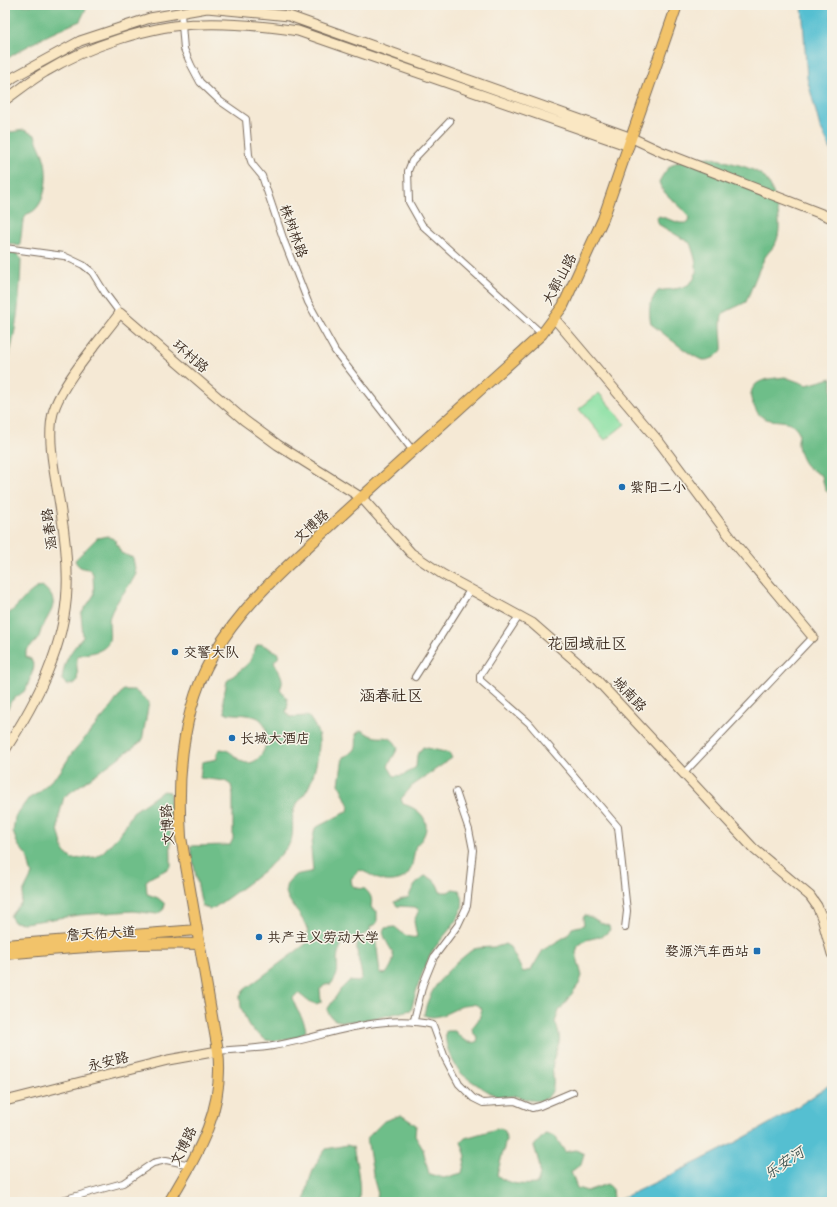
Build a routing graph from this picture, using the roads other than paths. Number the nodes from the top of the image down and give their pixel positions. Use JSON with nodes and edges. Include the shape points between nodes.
{"nodes":[{"id":1,"x":677,"y":5,"type":"edge"},
{"id":2,"x":193,"y":8,"type":"edge"},
{"id":3,"x":181,"y":12,"type":"junction"},
{"id":4,"x":182,"y":26,"type":"junction"},
{"id":5,"x":5,"y":84,"type":"edge"},
{"id":6,"x":5,"y":100,"type":"edge"},
{"id":7,"x":450,"y":121,"type":"dead end"},
{"id":8,"x":630,"y":142,"type":"junction"},
{"id":9,"x":832,"y":218,"type":"edge"},
{"id":10,"x":5,"y":248,"type":"edge"},
{"id":11,"x":120,"y":313,"type":"junction"},
{"id":12,"x":554,"y":318,"type":"junction"},
{"id":13,"x":542,"y":334,"type":"junction"},
{"id":14,"x":413,"y":451,"type":"junction"},
{"id":15,"x":362,"y":498,"type":"junction"},
{"id":16,"x":470,"y":590,"type":"junction"},
{"id":17,"x":519,"y":616,"type":"junction"},
{"id":18,"x":813,"y":637,"type":"joint"},
{"id":19,"x":415,"y":677,"type":"dead end"},
{"id":20,"x":5,"y":750,"type":"edge"},
{"id":21,"x":684,"y":773,"type":"junction"},
{"id":22,"x":456,"y":792,"type":"dead end"},
{"id":23,"x":625,"y":928,"type":"dead end"},
{"id":24,"x":198,"y":930,"type":"junction"},
{"id":25,"x":200,"y":944,"type":"junction"},
{"id":26,"x":5,"y":945,"type":"edge"},
{"id":27,"x":5,"y":954,"type":"edge"},
{"id":28,"x":832,"y":954,"type":"edge"},
{"id":29,"x":414,"y":1020,"type":"junction"},
{"id":30,"x":218,"y":1051,"type":"junction"},
{"id":31,"x":573,"y":1092,"type":"dead end"},
{"id":32,"x":5,"y":1101,"type":"edge"},
{"id":33,"x":191,"y":1165,"type":"junction"},
{"id":34,"x":55,"y":1202,"type":"edge"},
{"id":35,"x":169,"y":1202,"type":"edge"}],
"edges":[{"from":1,"to":8,"type":"main road","name":"大鄣山路"},
{"from":2,"to":3,"type":"street"},
{"from":2,"to":8,"type":"street","via":[[289,16]]},
{"from":3,"to":4,"type":"street","name":"株树林路"},
{"from":3,"to":5,"type":"street","via":[[150,18],[80,40]]},
{"from":4,"to":6,"type":"street","via":[[143,32],[93,49],[45,72]]},
{"from":4,"to":8,"type":"street","via":[[253,25],[298,31]]},
{"from":4,"to":14,"type":"street","name":"株树林路","via":[[184,49],[200,82],[246,120],[252,164],[262,176],[308,302],[336,351]]},
{"from":7,"to":13,"type":"street","via":[[412,161],[408,171],[409,202],[422,225]]},
{"from":8,"to":9,"type":"street"},
{"from":8,"to":12,"type":"main road","name":"大鄣山路","via":[[603,219],[563,306]]},
{"from":10,"to":11,"type":"street","name":"环村路","via":[[64,256],[83,265],[92,272]]},
{"from":11,"to":15,"type":"street","name":"环村路","via":[[244,420],[278,445]]},
{"from":11,"to":20,"type":"street","name":"涵春路","via":[[64,388],[53,413],[51,441],[65,542],[67,589],[60,634],[52,662],[36,697]]},
{"from":12,"to":13,"type":"main road","name":"大鄣山路"},
{"from":12,"to":18,"type":"street","via":[[660,443],[737,546]]},
{"from":13,"to":14,"type":"main road","name":"大鄣山路"},
{"from":14,"to":15,"type":"main road","name":"大鄣山路"},
{"from":15,"to":16,"type":"street","name":"城南路","via":[[411,554]]},
{"from":15,"to":24,"type":"main road","name":"文博路","via":[[282,571],[233,624],[201,682],[185,736],[179,792],[180,837]]},
{"from":16,"to":17,"type":"street","name":"城南路"},
{"from":16,"to":19,"type":"street"},
{"from":17,"to":21,"type":"street","name":"城南路","via":[[532,623],[595,678]]},
{"from":17,"to":23,"type":"street","via":[[480,676],[480,680],[529,722],[618,827],[627,911]]},
{"from":18,"to":21,"type":"street"},
{"from":21,"to":28,"type":"street","name":"城南路","via":[[754,848],[810,896],[819,912]]},
{"from":22,"to":29,"type":"street","via":[[473,850],[467,906],[458,925],[434,957],[423,984]]},
{"from":24,"to":25,"type":"main road","name":"文博路"},
{"from":24,"to":26,"type":"main road","name":"詹天佑大道"},
{"from":25,"to":27,"type":"main road","name":"詹天佑大道","via":[[73,948]]},
{"from":25,"to":30,"type":"main road","name":"文博路"},
{"from":29,"to":30,"type":"street","via":[[350,1028],[272,1046]]},
{"from":29,"to":31,"type":"street","via":[[433,1025],[445,1058],[459,1084],[472,1098],[483,1103],[515,1101],[532,1108]]},
{"from":30,"to":32,"type":"street","name":"永安路","via":[[168,1060]]},
{"from":30,"to":33,"type":"main road","name":"文博路","via":[[218,1096],[206,1133]]},
{"from":33,"to":34,"type":"street","via":[[166,1160],[153,1163],[123,1183]]},
{"from":33,"to":35,"type":"main road","name":"文博路"}]}
